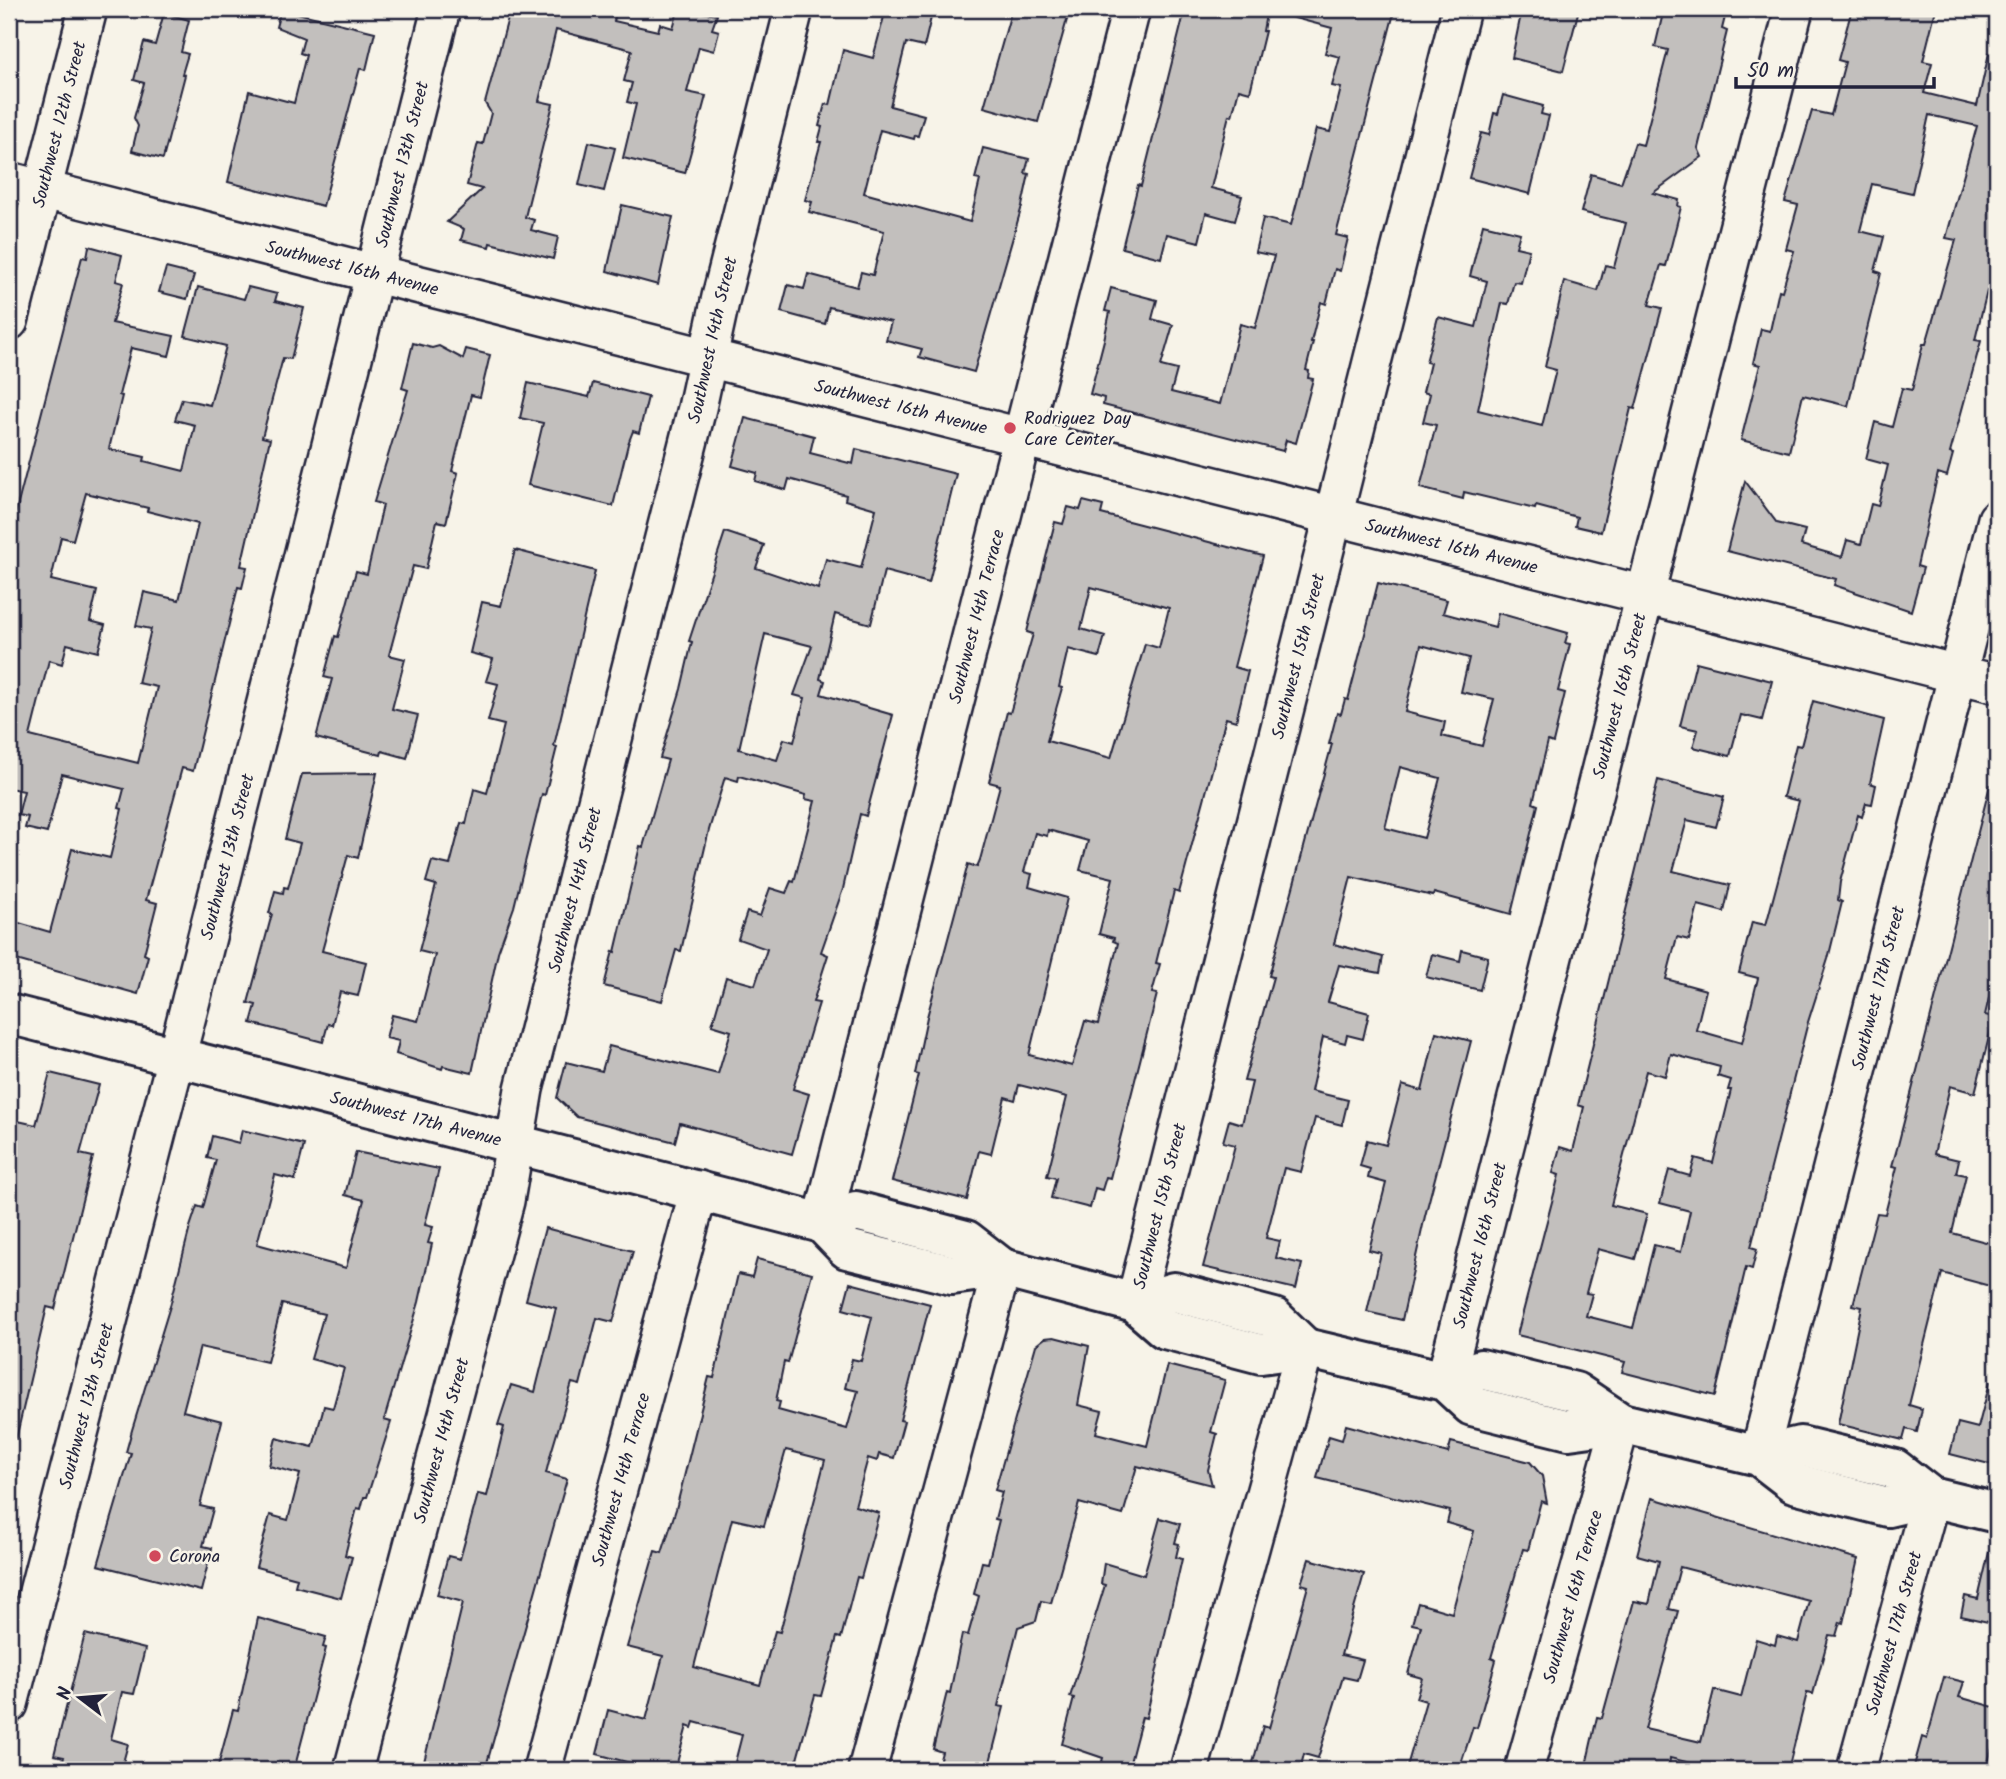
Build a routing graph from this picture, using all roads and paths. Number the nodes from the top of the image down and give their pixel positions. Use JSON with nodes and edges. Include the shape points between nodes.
{"nodes":[{"id":1,"x":88,"y":9,"type":"edge"},
{"id":2,"x":441,"y":9,"type":"edge"},
{"id":3,"x":794,"y":9,"type":"edge"},
{"id":4,"x":1131,"y":9,"type":"edge"},
{"id":5,"x":1461,"y":9,"type":"edge"},
{"id":6,"x":1794,"y":9,"type":"edge"},
{"id":7,"x":25,"y":185,"type":"edge"},
{"id":8,"x":376,"y":273,"type":"junction"},
{"id":9,"x":9,"y":321,"type":"edge"},
{"id":10,"x":709,"y":358,"type":"junction"},
{"id":11,"x":1024,"y":436,"type":"junction"},
{"id":12,"x":1333,"y":517,"type":"junction"},
{"id":13,"x":1997,"y":519,"type":"edge"},
{"id":14,"x":1645,"y":596,"type":"junction"},
{"id":15,"x":1958,"y":674,"type":"junction"},
{"id":16,"x":1997,"y":684,"type":"edge"},
{"id":17,"x":9,"y":1014,"type":"edge"},
{"id":18,"x":174,"y":1057,"type":"junction"},
{"id":19,"x":513,"y":1144,"type":"junction"},
{"id":20,"x":699,"y":1190,"type":"junction"},
{"id":21,"x":822,"y":1223,"type":"junction"},
{"id":22,"x":1002,"y":1268,"type":"junction"},
{"id":23,"x":1135,"y":1303,"type":"junction"},
{"id":24,"x":1305,"y":1348,"type":"junction"},
{"id":25,"x":1445,"y":1381,"type":"junction"},
{"id":26,"x":1621,"y":1423,"type":"junction"},
{"id":27,"x":1759,"y":1456,"type":"junction"},
{"id":28,"x":1931,"y":1497,"type":"junction"},
{"id":29,"x":1997,"y":1513,"type":"edge"},
{"id":30,"x":9,"y":1704,"type":"edge"},
{"id":31,"x":353,"y":1770,"type":"edge"},
{"id":32,"x":542,"y":1770,"type":"edge"},
{"id":33,"x":867,"y":1770,"type":"edge"},
{"id":34,"x":1189,"y":1770,"type":"edge"},
{"id":35,"x":1524,"y":1770,"type":"edge"},
{"id":36,"x":1856,"y":1770,"type":"edge"}],
"edges":[{"from":1,"to":7,"type":"street","name":"Southwest 12th Street"},
{"from":2,"to":8,"type":"street","name":"Southwest 13th Street"},
{"from":3,"to":10,"type":"street","name":"Southwest 14th Street"},
{"from":4,"to":11,"type":"street","name":"Southwest 14th Terrace"},
{"from":5,"to":12,"type":"street","name":"Southwest 15th Street"},
{"from":6,"to":14,"type":"street","name":"Southwest 16th Street"},
{"from":7,"to":8,"type":"street","name":"Southwest 16th Avenue"},
{"from":7,"to":9,"type":"street","name":"Southwest 12th Street"},
{"from":8,"to":10,"type":"street","name":"Southwest 16th Avenue"},
{"from":8,"to":18,"type":"street","name":"Southwest 13th Street"},
{"from":10,"to":11,"type":"street","name":"Southwest 16th Avenue"},
{"from":10,"to":19,"type":"street","name":"Southwest 14th Street"},
{"from":11,"to":12,"type":"street","name":"Southwest 16th Avenue"},
{"from":11,"to":21,"type":"street","name":"Southwest 14th Terrace"},
{"from":12,"to":14,"type":"street","name":"Southwest 16th Avenue"},
{"from":12,"to":23,"type":"street","name":"Southwest 15th Street"},
{"from":13,"to":15,"type":"street","name":"Southwest 17th Street"},
{"from":14,"to":15,"type":"street","name":"Southwest 16th Avenue"},
{"from":14,"to":25,"type":"street","name":"Southwest 16th Street"},
{"from":15,"to":16,"type":"street","name":"Southwest 16th Avenue"},
{"from":15,"to":27,"type":"street","name":"Southwest 17th Street"},
{"from":17,"to":18,"type":"main road","name":"Southwest 17th Avenue"},
{"from":18,"to":19,"type":"main road","name":"Southwest 17th Avenue"},
{"from":18,"to":30,"type":"street","name":"Southwest 13th Street"},
{"from":19,"to":20,"type":"main road","name":"Southwest 17th Avenue"},
{"from":19,"to":31,"type":"street","name":"Southwest 14th Street","via":[[505,1201]]},
{"from":20,"to":21,"type":"main road","name":"Southwest 17th Avenue"},
{"from":20,"to":32,"type":"street","name":"Southwest 14th Terrace"},
{"from":21,"to":22,"type":"main road","via":[[847,1249],[953,1275]]},
{"from":22,"to":23,"type":"main road"},
{"from":22,"to":33,"type":"street"},
{"from":23,"to":24,"type":"main road","via":[[1165,1329],[1261,1354]]},
{"from":24,"to":25,"type":"main road"},
{"from":24,"to":34,"type":"street"},
{"from":25,"to":26,"type":"main road","via":[[1472,1406],[1569,1430]]},
{"from":26,"to":27,"type":"main road"},
{"from":26,"to":35,"type":"street","name":"Southwest 16th Terrace"},
{"from":27,"to":28,"type":"main road","via":[[1794,1483],[1888,1507]]},
{"from":28,"to":29,"type":"main road"},
{"from":28,"to":36,"type":"street","name":"Southwest 17th Street"}]}
